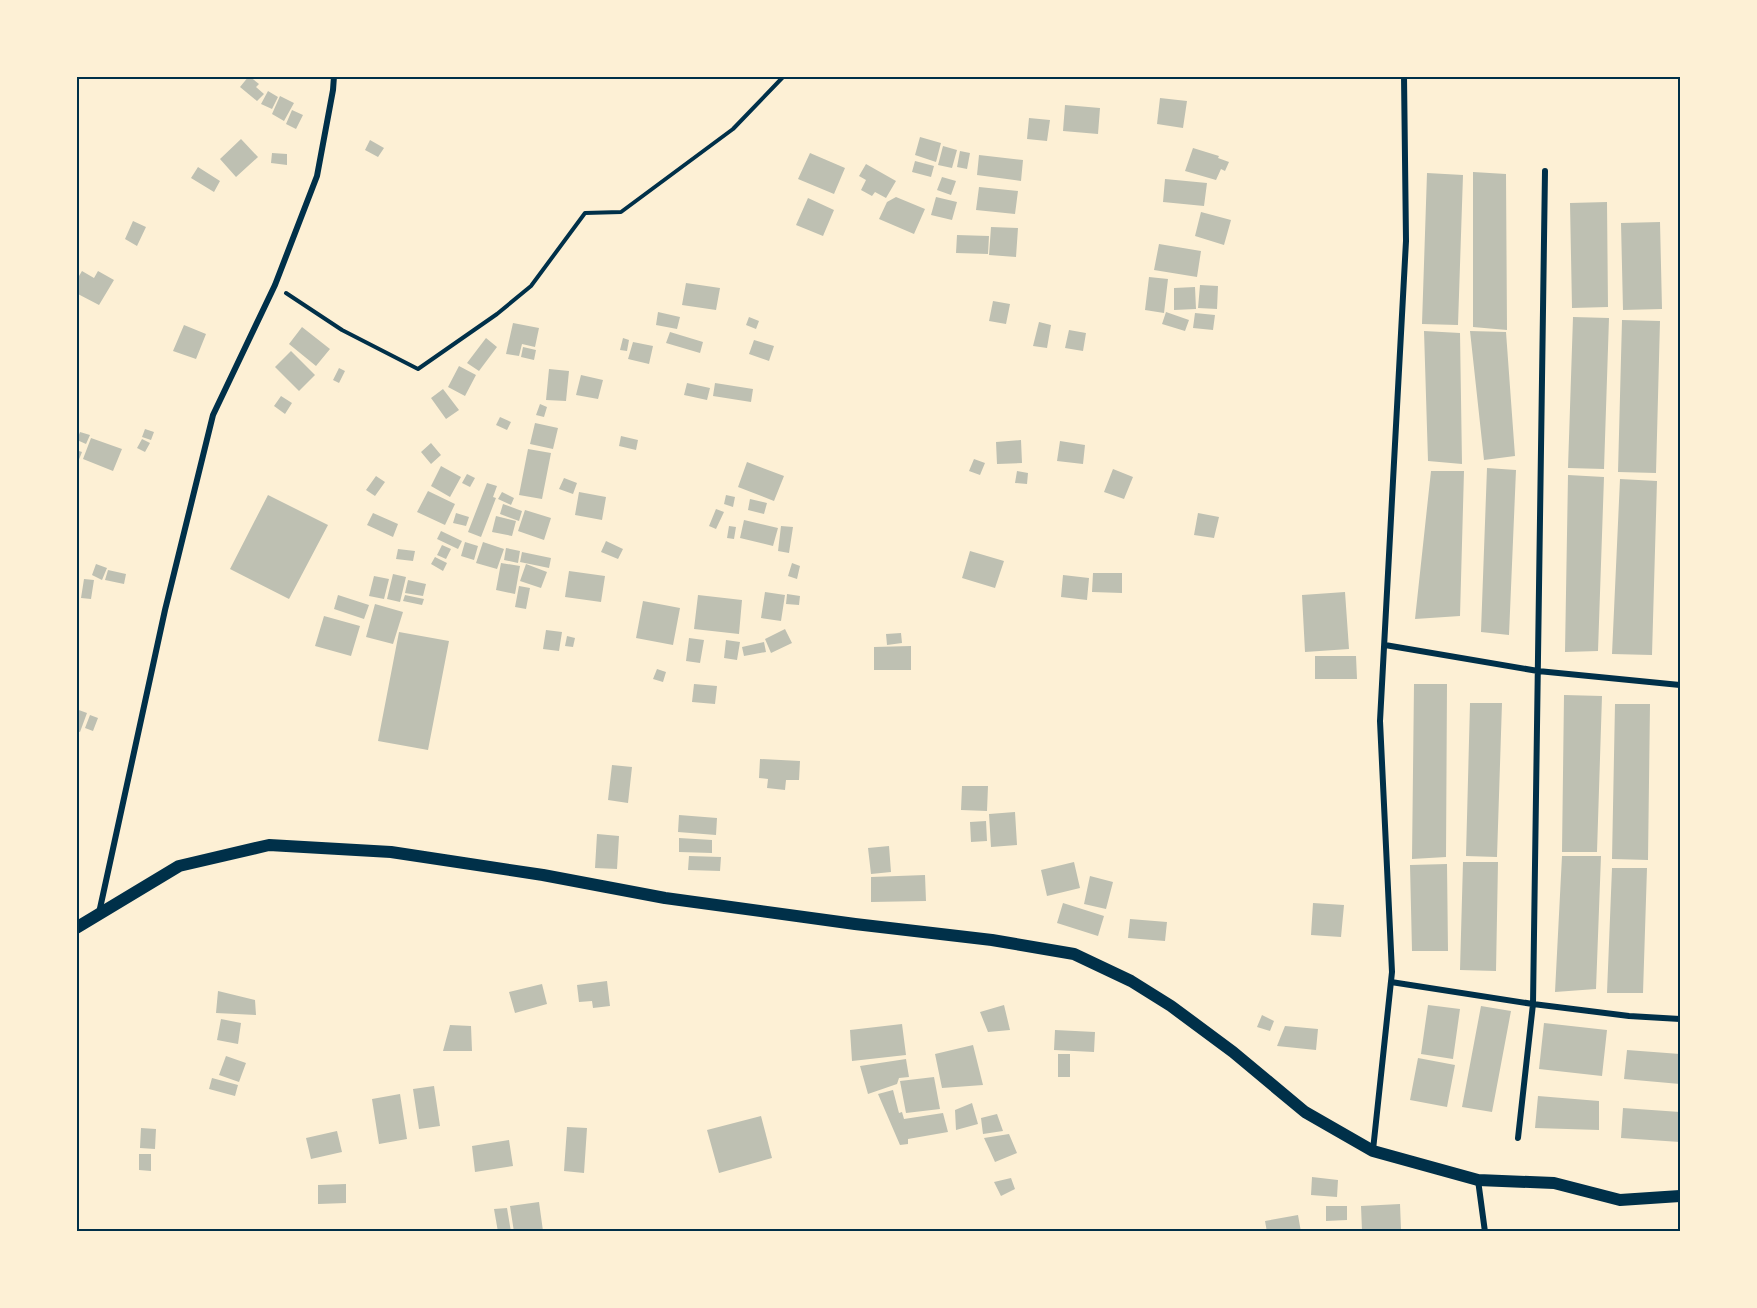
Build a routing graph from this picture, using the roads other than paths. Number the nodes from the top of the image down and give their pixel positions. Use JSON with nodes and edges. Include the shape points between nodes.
{"nodes":[{"id":1,"x":334,"y":76,"type":"edge"},
{"id":2,"x":1404,"y":76,"type":"edge"},
{"id":3,"x":1545,"y":171,"type":"dead end"},
{"id":4,"x":1385,"y":645,"type":"junction"},
{"id":5,"x":1538,"y":671,"type":"junction"},
{"id":6,"x":1680,"y":685,"type":"edge"},
{"id":7,"x":99,"y":913,"type":"junction"},
{"id":8,"x":76,"y":928,"type":"edge"},
{"id":9,"x":1391,"y":982,"type":"junction"},
{"id":10,"x":1533,"y":1004,"type":"junction"},
{"id":11,"x":1680,"y":1019,"type":"edge"},
{"id":12,"x":1518,"y":1138,"type":"dead end"},
{"id":13,"x":1373,"y":1151,"type":"junction"},
{"id":14,"x":1478,"y":1180,"type":"junction"},
{"id":15,"x":1680,"y":1196,"type":"edge"},
{"id":16,"x":1485,"y":1232,"type":"edge"}],
"edges":[{"from":1,"to":7,"type":"street","via":[[317,176],[275,285],[213,415],[165,610]]},
{"from":2,"to":4,"type":"street","via":[[1406,241]]},
{"from":3,"to":5,"type":"street"},
{"from":4,"to":5,"type":"street"},
{"from":4,"to":9,"type":"street","via":[[1380,721]]},
{"from":5,"to":6,"type":"street"},
{"from":5,"to":10,"type":"street"},
{"from":7,"to":8,"type":"main road"},
{"from":7,"to":13,"type":"main road","via":[[179,866],[269,845],[391,852],[665,898],[1074,954],[1131,981],[1171,1006],[1305,1112]]},
{"from":9,"to":10,"type":"street"},
{"from":9,"to":13,"type":"street"},
{"from":10,"to":11,"type":"street"},
{"from":10,"to":12,"type":"street"},
{"from":13,"to":14,"type":"main road"},
{"from":14,"to":15,"type":"main road","via":[[1554,1183],[1620,1200]]},
{"from":14,"to":16,"type":"street"}]}
